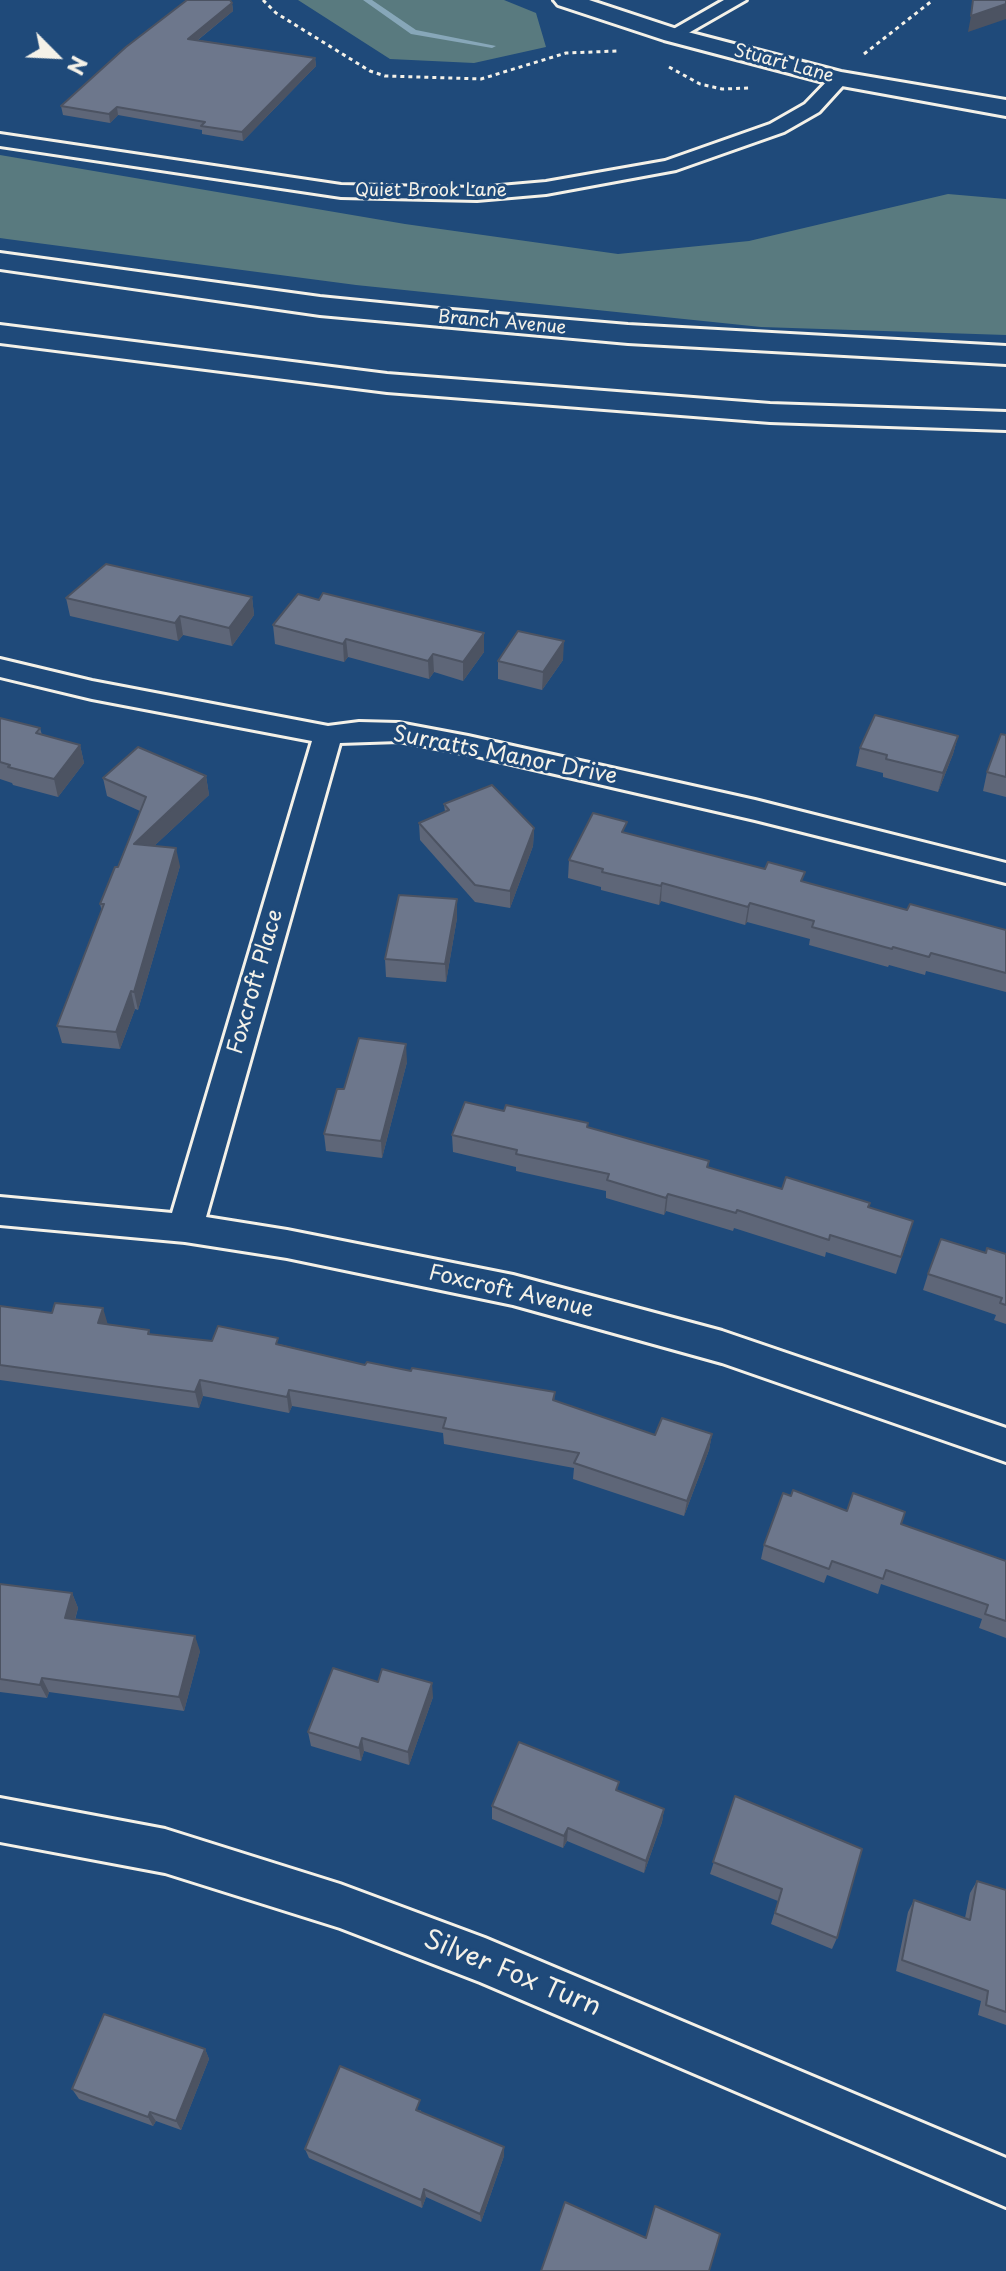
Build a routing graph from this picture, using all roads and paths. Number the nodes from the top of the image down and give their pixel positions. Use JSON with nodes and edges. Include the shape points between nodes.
{"nodes":[{"id":1,"x":263,"y":0,"type":"edge"},
{"id":2,"x":566,"y":0,"type":"edge"},
{"id":3,"x":737,"y":0,"type":"edge"},
{"id":4,"x":933,"y":0,"type":"edge"},
{"id":5,"x":672,"y":35,"type":"junction"},
{"id":6,"x":626,"y":53,"type":"dead end"},
{"id":7,"x":664,"y":65,"type":"dead end"},
{"id":8,"x":834,"y":78,"type":"junction"},
{"id":9,"x":1006,"y":108,"type":"edge"},
{"id":10,"x":0,"y":140,"type":"edge"},
{"id":11,"x":0,"y":261,"type":"edge"},
{"id":12,"x":0,"y":334,"type":"edge"},
{"id":13,"x":1006,"y":355,"type":"edge"},
{"id":14,"x":1006,"y":421,"type":"edge"},
{"id":15,"x":0,"y":668,"type":"edge"},
{"id":16,"x":328,"y":735,"type":"junction"},
{"id":17,"x":1006,"y":873,"type":"edge"},
{"id":18,"x":0,"y":1211,"type":"edge"},
{"id":19,"x":185,"y":1228,"type":"junction"},
{"id":20,"x":1006,"y":1445,"type":"edge"},
{"id":21,"x":0,"y":1820,"type":"edge"},
{"id":22,"x":1006,"y":2183,"type":"edge"}],
"edges":[{"from":1,"to":6,"type":"path","via":[[276,13],[385,76],[481,79],[566,53]]},
{"from":2,"to":5,"type":"main road","name":"Stuart Lane"},
{"from":3,"to":5,"type":"street"},
{"from":4,"to":8,"type":"path"},
{"from":5,"to":8,"type":"main road","name":"Stuart Lane"},
{"from":7,"to":8,"type":"path","via":[[722,89],[795,86]]},
{"from":8,"to":9,"type":"main road","name":"Stuart Lane"},
{"from":8,"to":10,"type":"street","name":"Quiet Brook Lane","via":[[812,108],[777,128],[669,166],[546,188],[477,194],[341,191]]},
{"from":11,"to":13,"type":"main road","name":"Branch Avenue","via":[[425,317]]},
{"from":12,"to":14,"type":"main road","via":[[403,384],[770,413]]},
{"from":15,"to":16,"type":"street","name":"Surratts Manor Drive"},
{"from":16,"to":17,"type":"street","name":"Surratts Manor Drive","via":[[399,732],[468,745]]},
{"from":16,"to":19,"type":"street","name":"Foxcroft Place"},
{"from":18,"to":19,"type":"street","name":"Foxcroft Avenue"},
{"from":19,"to":20,"type":"street","name":"Foxcroft Avenue","via":[[387,1263],[619,1317]]},
{"from":21,"to":22,"type":"street","name":"Silver Fox Turn","via":[[165,1851],[340,1906],[498,1966]]}]}
